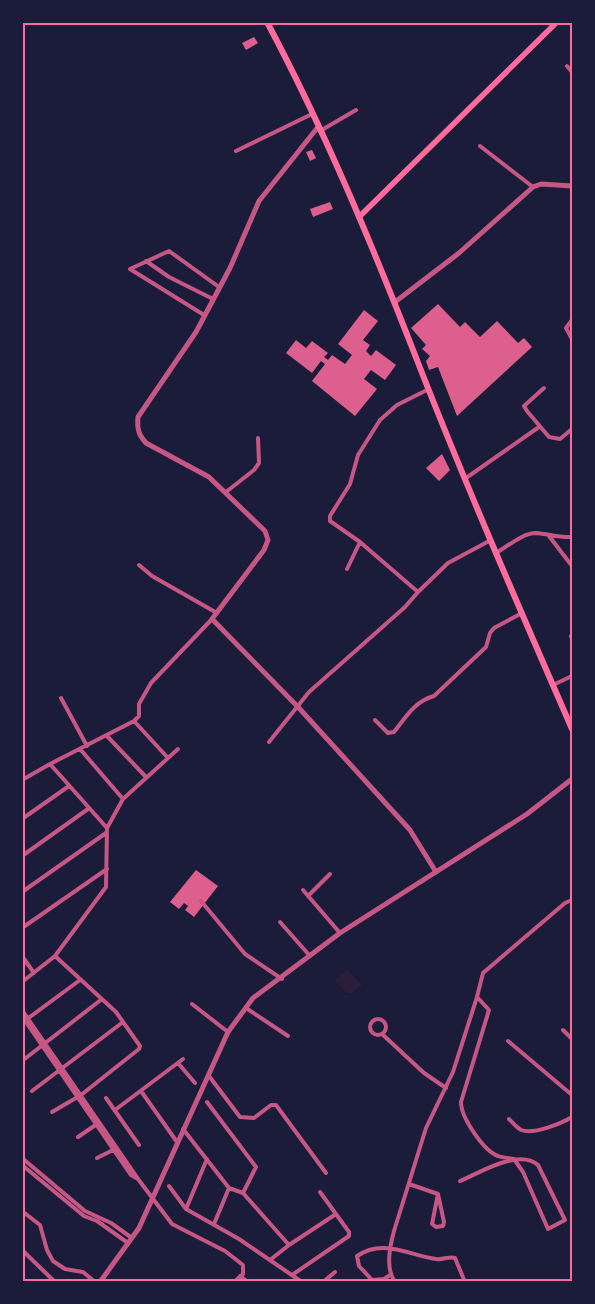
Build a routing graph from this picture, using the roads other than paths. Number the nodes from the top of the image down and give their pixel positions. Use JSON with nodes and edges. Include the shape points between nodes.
{"nodes":[{"id":1,"x":267,"y":22,"type":"edge"},
{"id":2,"x":557,"y":22,"type":"edge"},
{"id":3,"x":567,"y":66,"type":"dead end"},
{"id":4,"x":572,"y":72,"type":"edge"},
{"id":5,"x":356,"y":110,"type":"dead end"},
{"id":6,"x":312,"y":114,"type":"junction"},
{"id":7,"x":319,"y":129,"type":"junction"},
{"id":8,"x":480,"y":146,"type":"dead end"},
{"id":9,"x":236,"y":152,"type":"dead end"},
{"id":10,"x":533,"y":186,"type":"junction"},
{"id":11,"x":572,"y":186,"type":"edge"},
{"id":12,"x":359,"y":217,"type":"junction"},
{"id":13,"x":146,"y":261,"type":"junction"},
{"id":14,"x":219,"y":287,"type":"junction"},
{"id":15,"x":213,"y":300,"type":"junction"},
{"id":16,"x":395,"y":302,"type":"junction"},
{"id":17,"x":204,"y":316,"type":"junction"},
{"id":18,"x":572,"y":320,"type":"edge"},
{"id":19,"x":572,"y":339,"type":"edge"},
{"id":20,"x":544,"y":388,"type":"dead end"},
{"id":21,"x":429,"y":389,"type":"junction"},
{"id":22,"x":539,"y":427,"type":"junction"},
{"id":23,"x":572,"y":429,"type":"edge"},
{"id":24,"x":258,"y":438,"type":"dead end"},
{"id":25,"x":466,"y":478,"type":"junction"},
{"id":26,"x":226,"y":492,"type":"junction"},
{"id":27,"x":549,"y":536,"type":"junction"},
{"id":28,"x":572,"y":537,"type":"edge"},
{"id":29,"x":491,"y":540,"type":"junction"},
{"id":30,"x":360,"y":542,"type":"junction"},
{"id":31,"x":496,"y":553,"type":"junction"},
{"id":32,"x":139,"y":565,"type":"dead end"},
{"id":33,"x":572,"y":566,"type":"edge"},
{"id":34,"x":347,"y":569,"type":"dead end"},
{"id":35,"x":418,"y":592,"type":"junction"},
{"id":36,"x":522,"y":613,"type":"junction"},
{"id":37,"x":217,"y":614,"type":"junction"},
{"id":38,"x":212,"y":619,"type":"junction"},
{"id":39,"x":572,"y":676,"type":"edge"},
{"id":40,"x":553,"y":685,"type":"junction"},
{"id":41,"x":61,"y":698,"type":"dead end"},
{"id":42,"x":298,"y":707,"type":"junction"},
{"id":43,"x":375,"y":720,"type":"dead end"},
{"id":44,"x":134,"y":722,"type":"junction"},
{"id":45,"x":572,"y":729,"type":"edge"},
{"id":46,"x":107,"y":736,"type":"junction"},
{"id":47,"x":269,"y":742,"type":"dead end"},
{"id":48,"x":87,"y":746,"type":"junction"},
{"id":49,"x":80,"y":749,"type":"junction"},
{"id":50,"x":178,"y":749,"type":"dead end"},
{"id":51,"x":168,"y":758,"type":"junction"},
{"id":52,"x":50,"y":764,"type":"junction"},
{"id":53,"x":146,"y":777,"type":"junction"},
{"id":54,"x":572,"y":779,"type":"edge"},
{"id":55,"x":22,"y":780,"type":"edge"},
{"id":56,"x":69,"y":786,"type":"junction"},
{"id":57,"x":123,"y":799,"type":"junction"},
{"id":58,"x":88,"y":809,"type":"junction"},
{"id":59,"x":22,"y":819,"type":"edge"},
{"id":60,"x":107,"y":830,"type":"junction"},
{"id":61,"x":22,"y":856,"type":"edge"},
{"id":62,"x":107,"y":869,"type":"junction"},
{"id":63,"x":436,"y":872,"type":"junction"},
{"id":64,"x":330,"y":874,"type":"dead end"},
{"id":65,"x":303,"y":890,"type":"dead end"},
{"id":66,"x":22,"y":892,"type":"edge"},
{"id":67,"x":308,"y":896,"type":"junction"},
{"id":68,"x":572,"y":900,"type":"edge"},
{"id":69,"x":201,"y":901,"type":"dead end"},
{"id":70,"x":280,"y":922,"type":"dead end"},
{"id":71,"x":22,"y":928,"type":"edge"},
{"id":72,"x":340,"y":933,"type":"junction"},
{"id":73,"x":22,"y":956,"type":"edge"},
{"id":74,"x":55,"y":956,"type":"junction"},
{"id":75,"x":310,"y":956,"type":"junction"},
{"id":76,"x":34,"y":973,"type":"junction"},
{"id":77,"x":282,"y":979,"type":"junction"},
{"id":78,"x":80,"y":980,"type":"junction"},
{"id":79,"x":22,"y":982,"type":"edge"},
{"id":80,"x":477,"y":997,"type":"junction"},
{"id":81,"x":102,"y":999,"type":"junction"},
{"id":82,"x":192,"y":1004,"type":"dead end"},
{"id":83,"x":246,"y":1008,"type":"junction"},
{"id":84,"x":22,"y":1010,"type":"edge"},
{"id":85,"x":22,"y":1016,"type":"edge"},
{"id":86,"x":27,"y":1019,"type":"junction"},
{"id":87,"x":123,"y":1022,"type":"junction"},
{"id":88,"x":563,"y":1030,"type":"dead end"},
{"id":89,"x":228,"y":1032,"type":"junction"},
{"id":90,"x":382,"y":1034,"type":"junction"},
{"id":91,"x":288,"y":1036,"type":"dead end"},
{"id":92,"x":572,"y":1039,"type":"edge"},
{"id":93,"x":508,"y":1041,"type":"dead end"},
{"id":94,"x":44,"y":1046,"type":"junction"},
{"id":95,"x":183,"y":1059,"type":"dead end"},
{"id":96,"x":22,"y":1061,"type":"edge"},
{"id":97,"x":178,"y":1063,"type":"junction"},
{"id":98,"x":62,"y":1071,"type":"junction"},
{"id":99,"x":209,"y":1076,"type":"junction"},
{"id":100,"x":195,"y":1083,"type":"dead end"},
{"id":101,"x":446,"y":1088,"type":"junction"},
{"id":102,"x":32,"y":1091,"type":"dead end"},
{"id":103,"x":141,"y":1091,"type":"junction"},
{"id":104,"x":572,"y":1095,"type":"edge"},
{"id":105,"x":79,"y":1096,"type":"junction"},
{"id":106,"x":106,"y":1098,"type":"dead end"},
{"id":107,"x":207,"y":1102,"type":"dead end"},
{"id":108,"x":115,"y":1110,"type":"junction"},
{"id":109,"x":52,"y":1112,"type":"dead end"},
{"id":110,"x":572,"y":1117,"type":"edge"},
{"id":111,"x":509,"y":1119,"type":"dead end"},
{"id":112,"x":98,"y":1124,"type":"junction"},
{"id":113,"x":183,"y":1129,"type":"junction"},
{"id":114,"x":78,"y":1137,"type":"dead end"},
{"id":115,"x":177,"y":1142,"type":"junction"},
{"id":116,"x":139,"y":1145,"type":"dead end"},
{"id":117,"x":116,"y":1148,"type":"junction"},
{"id":118,"x":22,"y":1158,"type":"edge"},
{"id":119,"x":97,"y":1158,"type":"dead end"},
{"id":120,"x":207,"y":1159,"type":"junction"},
{"id":121,"x":514,"y":1159,"type":"junction"},
{"id":122,"x":22,"y":1165,"type":"edge"},
{"id":123,"x":326,"y":1173,"type":"dead end"},
{"id":124,"x":460,"y":1181,"type":"dead end"},
{"id":125,"x":51,"y":1183,"type":"junction"},
{"id":126,"x":408,"y":1184,"type":"junction"},
{"id":127,"x":47,"y":1186,"type":"junction"},
{"id":128,"x":169,"y":1186,"type":"dead end"},
{"id":129,"x":230,"y":1188,"type":"junction"},
{"id":130,"x":320,"y":1192,"type":"dead end"},
{"id":131,"x":243,"y":1193,"type":"junction"},
{"id":132,"x":438,"y":1194,"type":"junction"},
{"id":133,"x":153,"y":1197,"type":"junction"},
{"id":134,"x":186,"y":1209,"type":"junction"},
{"id":135,"x":22,"y":1211,"type":"edge"},
{"id":136,"x":336,"y":1214,"type":"junction"},
{"id":137,"x":100,"y":1216,"type":"junction"},
{"id":138,"x":97,"y":1221,"type":"junction"},
{"id":139,"x":214,"y":1224,"type":"junction"},
{"id":140,"x":132,"y":1238,"type":"junction"},
{"id":141,"x":128,"y":1243,"type":"junction"},
{"id":142,"x":289,"y":1245,"type":"junction"},
{"id":143,"x":390,"y":1247,"type":"junction"},
{"id":144,"x":22,"y":1250,"type":"edge"},
{"id":145,"x":270,"y":1260,"type":"junction"},
{"id":146,"x":336,"y":1272,"type":"dead end"},
{"id":147,"x":292,"y":1274,"type":"junction"},
{"id":148,"x":390,"y":1275,"type":"junction"},
{"id":149,"x":240,"y":1276,"type":"junction"},
{"id":150,"x":329,"y":1277,"type":"junction"},
{"id":151,"x":55,"y":1282,"type":"edge"},
{"id":152,"x":95,"y":1282,"type":"edge"},
{"id":153,"x":100,"y":1282,"type":"edge"},
{"id":154,"x":234,"y":1282,"type":"edge"},
{"id":155,"x":248,"y":1282,"type":"edge"},
{"id":156,"x":302,"y":1282,"type":"edge"},
{"id":157,"x":323,"y":1282,"type":"edge"},
{"id":158,"x":333,"y":1282,"type":"edge"},
{"id":159,"x":395,"y":1282,"type":"edge"},
{"id":160,"x":465,"y":1282,"type":"edge"}],
"edges":[{"from":1,"to":6,"type":"main road"},
{"from":2,"to":12,"type":"main road"},
{"from":3,"to":4,"type":"street"},
{"from":5,"to":7,"type":"street"},
{"from":6,"to":7,"type":"main road"},
{"from":6,"to":9,"type":"street"},
{"from":7,"to":12,"type":"main road"},
{"from":7,"to":14,"type":"street","via":[[259,201]]},
{"from":8,"to":10,"type":"street"},
{"from":10,"to":11,"type":"street"},
{"from":10,"to":16,"type":"street","via":[[458,253]]},
{"from":12,"to":16,"type":"main road"},
{"from":13,"to":14,"type":"street","via":[[167,251],[172,252]]},
{"from":13,"to":15,"type":"street"},
{"from":13,"to":17,"type":"street","via":[[130,271]]},
{"from":14,"to":15,"type":"street"},
{"from":15,"to":17,"type":"street"},
{"from":16,"to":21,"type":"main road"},
{"from":17,"to":26,"type":"street","via":[[138,417],[137,426],[146,443],[209,477]]},
{"from":18,"to":19,"type":"street","via":[[566,328]]},
{"from":20,"to":22,"type":"street","via":[[524,406]]},
{"from":21,"to":25,"type":"main road"},
{"from":21,"to":30,"type":"street","via":[[396,405],[380,420],[358,456],[350,484],[330,516],[330,521]]},
{"from":22,"to":23,"type":"street","via":[[549,437],[560,439]]},
{"from":22,"to":25,"type":"street"},
{"from":24,"to":26,"type":"street","via":[[258,463],[254,470]]},
{"from":25,"to":29,"type":"main road"},
{"from":26,"to":37,"type":"street","via":[[265,531],[268,540]]},
{"from":27,"to":28,"type":"street"},
{"from":27,"to":31,"type":"street","via":[[526,535]]},
{"from":27,"to":33,"type":"street"},
{"from":29,"to":31,"type":"main road"},
{"from":29,"to":35,"type":"street","via":[[448,563]]},
{"from":30,"to":34,"type":"street"},
{"from":30,"to":35,"type":"street"},
{"from":31,"to":36,"type":"main road"},
{"from":32,"to":37,"type":"street"},
{"from":35,"to":42,"type":"street","via":[[309,692]]},
{"from":36,"to":40,"type":"main road"},
{"from":36,"to":43,"type":"street","via":[[494,628],[486,647],[434,696],[423,699],[394,732],[388,733]]},
{"from":37,"to":38,"type":"street"},
{"from":38,"to":42,"type":"street"},
{"from":38,"to":44,"type":"street","via":[[150,683],[138,704],[139,716]]},
{"from":39,"to":40,"type":"street"},
{"from":40,"to":45,"type":"main road"},
{"from":41,"to":48,"type":"street"},
{"from":42,"to":47,"type":"street"},
{"from":42,"to":63,"type":"street","via":[[410,830]]},
{"from":44,"to":46,"type":"street"},
{"from":44,"to":51,"type":"street"},
{"from":46,"to":48,"type":"street"},
{"from":46,"to":53,"type":"street"},
{"from":48,"to":49,"type":"street"},
{"from":49,"to":52,"type":"street"},
{"from":49,"to":57,"type":"street"},
{"from":50,"to":51,"type":"street"},
{"from":51,"to":53,"type":"street"},
{"from":52,"to":55,"type":"street"},
{"from":52,"to":56,"type":"street"},
{"from":53,"to":57,"type":"street"},
{"from":54,"to":63,"type":"street","via":[[527,814]]},
{"from":56,"to":58,"type":"street"},
{"from":56,"to":59,"type":"street"},
{"from":57,"to":60,"type":"street"},
{"from":58,"to":60,"type":"street"},
{"from":58,"to":61,"type":"street"},
{"from":60,"to":62,"type":"street"},
{"from":60,"to":66,"type":"street"},
{"from":62,"to":71,"type":"street"},
{"from":62,"to":74,"type":"street","via":[[106,887]]},
{"from":63,"to":72,"type":"street"},
{"from":64,"to":67,"type":"street"},
{"from":65,"to":67,"type":"street"},
{"from":67,"to":72,"type":"street"},
{"from":68,"to":80,"type":"street","via":[[485,969]]},
{"from":69,"to":77,"type":"street","via":[[245,954]]},
{"from":70,"to":75,"type":"street"},
{"from":72,"to":75,"type":"street"},
{"from":73,"to":76,"type":"street"},
{"from":74,"to":76,"type":"street"},
{"from":74,"to":78,"type":"street"},
{"from":75,"to":77,"type":"street"},
{"from":76,"to":79,"type":"street"},
{"from":77,"to":83,"type":"street","via":[[253,998]]},
{"from":78,"to":81,"type":"street"},
{"from":78,"to":86,"type":"street"},
{"from":80,"to":101,"type":"street"},
{"from":80,"to":121,"type":"street","via":[[489,1010],[461,1109],[488,1149],[498,1156]]},
{"from":81,"to":87,"type":"street"},
{"from":81,"to":94,"type":"street"},
{"from":82,"to":89,"type":"street"},
{"from":83,"to":89,"type":"street"},
{"from":83,"to":91,"type":"street"},
{"from":84,"to":86,"type":"street"},
{"from":85,"to":86,"type":"street"},
{"from":86,"to":94,"type":"street"},
{"from":87,"to":98,"type":"street"},
{"from":87,"to":105,"type":"street","via":[[139,1049]]},
{"from":88,"to":92,"type":"street"},
{"from":89,"to":99,"type":"street"},
{"from":90,"to":90,"type":"street","via":[[386,1026],[384,1022],[374,1020],[370,1029],[377,1035]]},
{"from":90,"to":101,"type":"street","via":[[424,1073]]},
{"from":93,"to":104,"type":"street"},
{"from":94,"to":96,"type":"street"},
{"from":94,"to":98,"type":"street"},
{"from":95,"to":97,"type":"street"},
{"from":97,"to":100,"type":"street"},
{"from":97,"to":103,"type":"street"},
{"from":98,"to":102,"type":"street"},
{"from":98,"to":105,"type":"street"},
{"from":99,"to":113,"type":"street"},
{"from":99,"to":123,"type":"street","via":[[240,1116],[254,1118],[271,1105],[276,1105]]},
{"from":101,"to":126,"type":"street","via":[[426,1128]]},
{"from":103,"to":108,"type":"street"},
{"from":103,"to":115,"type":"street"},
{"from":105,"to":109,"type":"street"},
{"from":105,"to":112,"type":"street"},
{"from":106,"to":108,"type":"street"},
{"from":107,"to":131,"type":"street","via":[[256,1167]]},
{"from":108,"to":116,"type":"street"},
{"from":110,"to":111,"type":"street","via":[[530,1130],[521,1130]]},
{"from":112,"to":114,"type":"street"},
{"from":112,"to":117,"type":"street"},
{"from":113,"to":115,"type":"street"},
{"from":113,"to":120,"type":"street"},
{"from":115,"to":133,"type":"street"},
{"from":117,"to":119,"type":"street"},
{"from":117,"to":133,"type":"street","via":[[131,1175]]},
{"from":118,"to":125,"type":"street"},
{"from":120,"to":129,"type":"street"},
{"from":120,"to":134,"type":"street"},
{"from":121,"to":121,"type":"street","via":[[548,1229],[565,1220],[538,1165],[533,1161]]},
{"from":121,"to":124,"type":"street"},
{"from":122,"to":127,"type":"street"},
{"from":125,"to":127,"type":"street"},
{"from":125,"to":137,"type":"street","via":[[85,1211]]},
{"from":126,"to":132,"type":"street"},
{"from":126,"to":143,"type":"street"},
{"from":127,"to":138,"type":"street","via":[[84,1216]]},
{"from":128,"to":134,"type":"street"},
{"from":129,"to":131,"type":"street"},
{"from":129,"to":139,"type":"street"},
{"from":130,"to":136,"type":"street"},
{"from":131,"to":142,"type":"street"},
{"from":132,"to":132,"type":"street","via":[[432,1224],[436,1227],[443,1226],[444,1222]]},
{"from":133,"to":140,"type":"street"},
{"from":133,"to":149,"type":"street","via":[[172,1224],[238,1260],[243,1265]]},
{"from":134,"to":139,"type":"street"},
{"from":135,"to":152,"type":"street","via":[[40,1225],[53,1261],[65,1269],[82,1272]]},
{"from":136,"to":142,"type":"street"},
{"from":136,"to":147,"type":"street","via":[[349,1236]]},
{"from":137,"to":138,"type":"street"},
{"from":137,"to":140,"type":"street"},
{"from":138,"to":141,"type":"street"},
{"from":139,"to":145,"type":"street"},
{"from":140,"to":141,"type":"street"},
{"from":141,"to":153,"type":"street"},
{"from":142,"to":145,"type":"street"},
{"from":143,"to":148,"type":"street"},
{"from":143,"to":148,"type":"street","via":[[368,1249],[356,1260],[372,1280]]},
{"from":143,"to":160,"type":"street","via":[[434,1259],[455,1258]]},
{"from":144,"to":151,"type":"street"},
{"from":145,"to":147,"type":"street"},
{"from":146,"to":150,"type":"street"},
{"from":147,"to":156,"type":"street"},
{"from":148,"to":159,"type":"street"},
{"from":149,"to":154,"type":"street"},
{"from":149,"to":155,"type":"street"},
{"from":150,"to":157,"type":"street"},
{"from":150,"to":158,"type":"street"}]}
